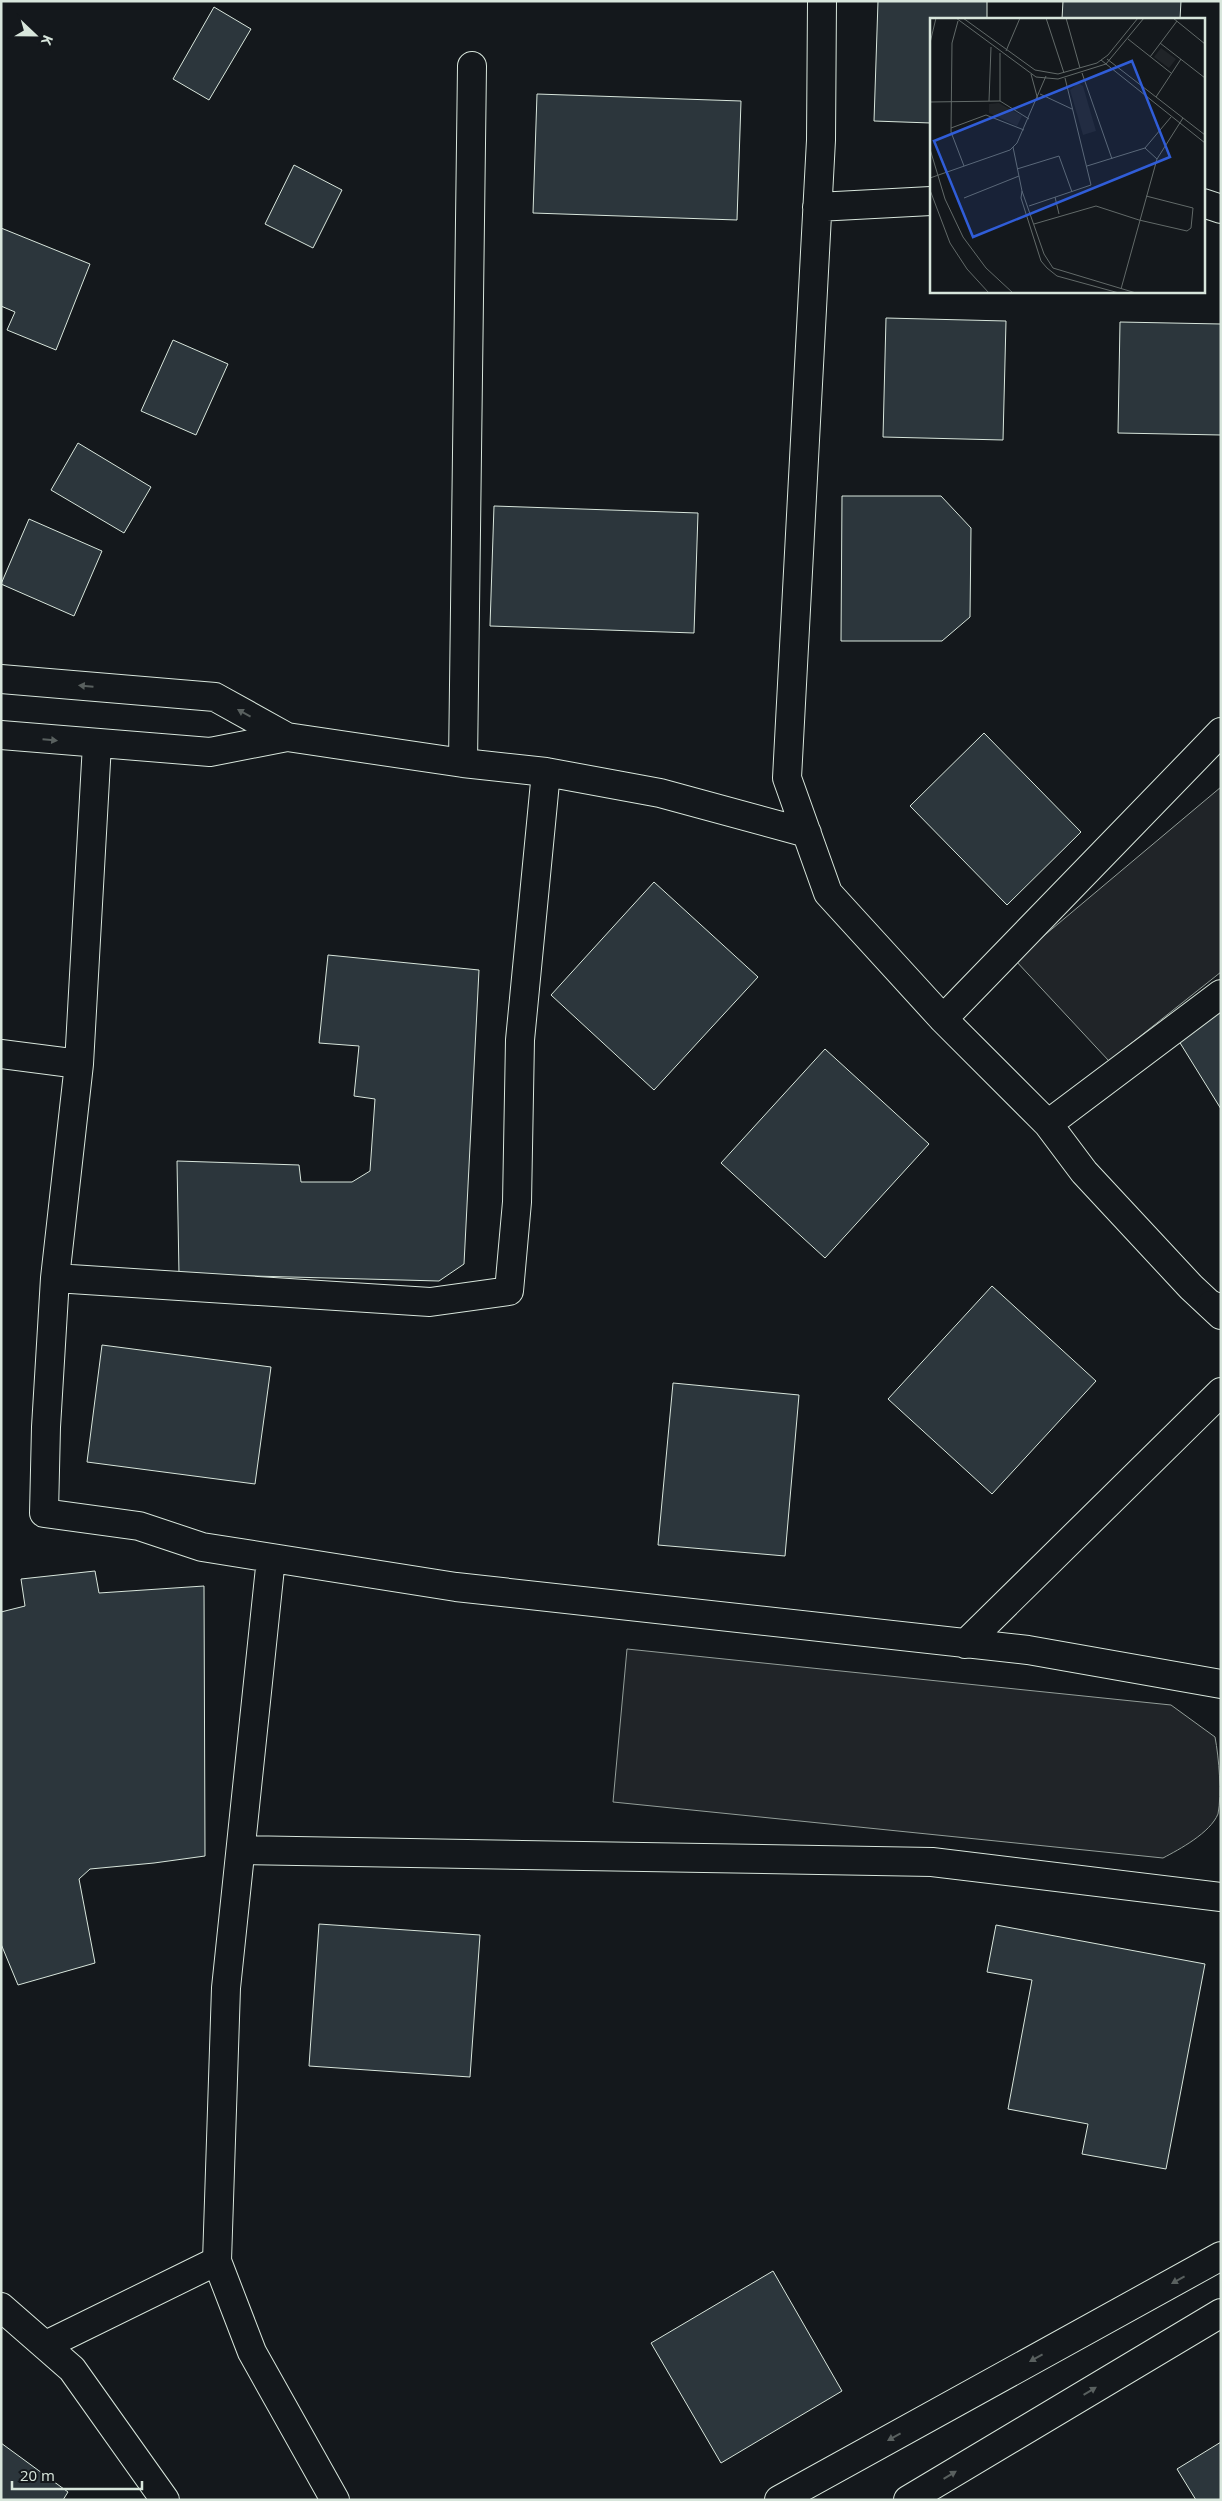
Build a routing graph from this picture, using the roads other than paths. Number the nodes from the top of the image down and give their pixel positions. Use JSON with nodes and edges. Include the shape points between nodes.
{"nodes":[{"id":1,"x":822,"y":1,"type":"edge"},
{"id":2,"x":472,"y":66,"type":"dead end"},
{"id":3,"x":930,"y":201,"type":"edge"},
{"id":4,"x":1204,"y":203,"type":"edge"},
{"id":5,"x":818,"y":207,"type":"junction"},
{"id":6,"x":1221,"y":209,"type":"edge"},
{"id":7,"x":1,"y":679,"type":"edge"},
{"id":8,"x":1221,"y":732,"type":"edge"},
{"id":9,"x":1,"y":735,"type":"edge"},
{"id":10,"x":287,"y":737,"type":"junction"},
{"id":11,"x":97,"y":744,"type":"junction"},
{"id":12,"x":463,"y":763,"type":"junction"},
{"id":13,"x":546,"y":772,"type":"junction"},
{"id":14,"x":807,"y":833,"type":"junction"},
{"id":15,"x":1221,"y":994,"type":"edge"},
{"id":16,"x":943,"y":1019,"type":"junction"},
{"id":17,"x":1,"y":1054,"type":"edge"},
{"id":18,"x":79,"y":1064,"type":"junction"},
{"id":19,"x":1048,"y":1124,"type":"junction"},
{"id":20,"x":55,"y":1278,"type":"junction"},
{"id":21,"x":1217,"y":1309,"type":"edge"},
{"id":22,"x":1221,"y":1392,"type":"edge"},
{"id":23,"x":272,"y":1558,"type":"junction"},
{"id":24,"x":966,"y":1644,"type":"junction"},
{"id":25,"x":1221,"y":1684,"type":"edge"},
{"id":26,"x":241,"y":1850,"type":"junction"},
{"id":27,"x":1221,"y":1897,"type":"edge"},
{"id":28,"x":1221,"y":2256,"type":"edge"},
{"id":29,"x":217,"y":2261,"type":"junction"},
{"id":30,"x":1,"y":2307,"type":"edge"},
{"id":31,"x":1221,"y":2313,"type":"edge"},
{"id":32,"x":46,"y":2345,"type":"junction"},
{"id":33,"x":165,"y":2500,"type":"edge"},
{"id":34,"x":334,"y":2500,"type":"edge"},
{"id":35,"x":779,"y":2500,"type":"edge"},
{"id":36,"x":908,"y":2500,"type":"edge"}],
"edges":[{"from":1,"to":5,"type":"street"},
{"from":2,"to":12,"type":"street"},
{"from":3,"to":5,"type":"street"},
{"from":4,"to":6,"type":"street"},
{"from":5,"to":14,"type":"street","via":[[787,778]]},
{"from":10,"to":7,"type":"street","one_way":true,"via":[[215,697]]},
{"from":8,"to":16,"type":"street"},
{"from":9,"to":11,"type":"street","one_way":true},
{"from":10,"to":11,"type":"street","via":[[210,752]]},
{"from":10,"to":12,"type":"street"},
{"from":11,"to":18,"type":"street"},
{"from":12,"to":13,"type":"street"},
{"from":13,"to":14,"type":"street","via":[[660,793]]},
{"from":13,"to":20,"type":"street","via":[[520,1040],[517,1202],[509,1290],[430,1302]]},
{"from":14,"to":16,"type":"street","via":[[828,893]]},
{"from":15,"to":19,"type":"street"},
{"from":16,"to":19,"type":"street"},
{"from":17,"to":18,"type":"street"},
{"from":18,"to":20,"type":"street"},
{"from":19,"to":21,"type":"street","via":[[1084,1172]]},
{"from":20,"to":23,"type":"street","via":[[44,1513],[139,1526],[202,1547]]},
{"from":22,"to":24,"type":"street"},
{"from":23,"to":24,"type":"street","via":[[456,1587]]},
{"from":23,"to":26,"type":"street"},
{"from":24,"to":25,"type":"street","via":[[1028,1650]]},
{"from":26,"to":27,"type":"street","via":[[932,1862]]},
{"from":26,"to":29,"type":"street","via":[[226,1988]]},
{"from":28,"to":35,"type":"street","one_way":true},
{"from":29,"to":32,"type":"street"},
{"from":29,"to":34,"type":"street","via":[[252,2352]]},
{"from":30,"to":32,"type":"street"},
{"from":36,"to":31,"type":"street","one_way":true},
{"from":32,"to":33,"type":"street","via":[[72,2369]]}]}
